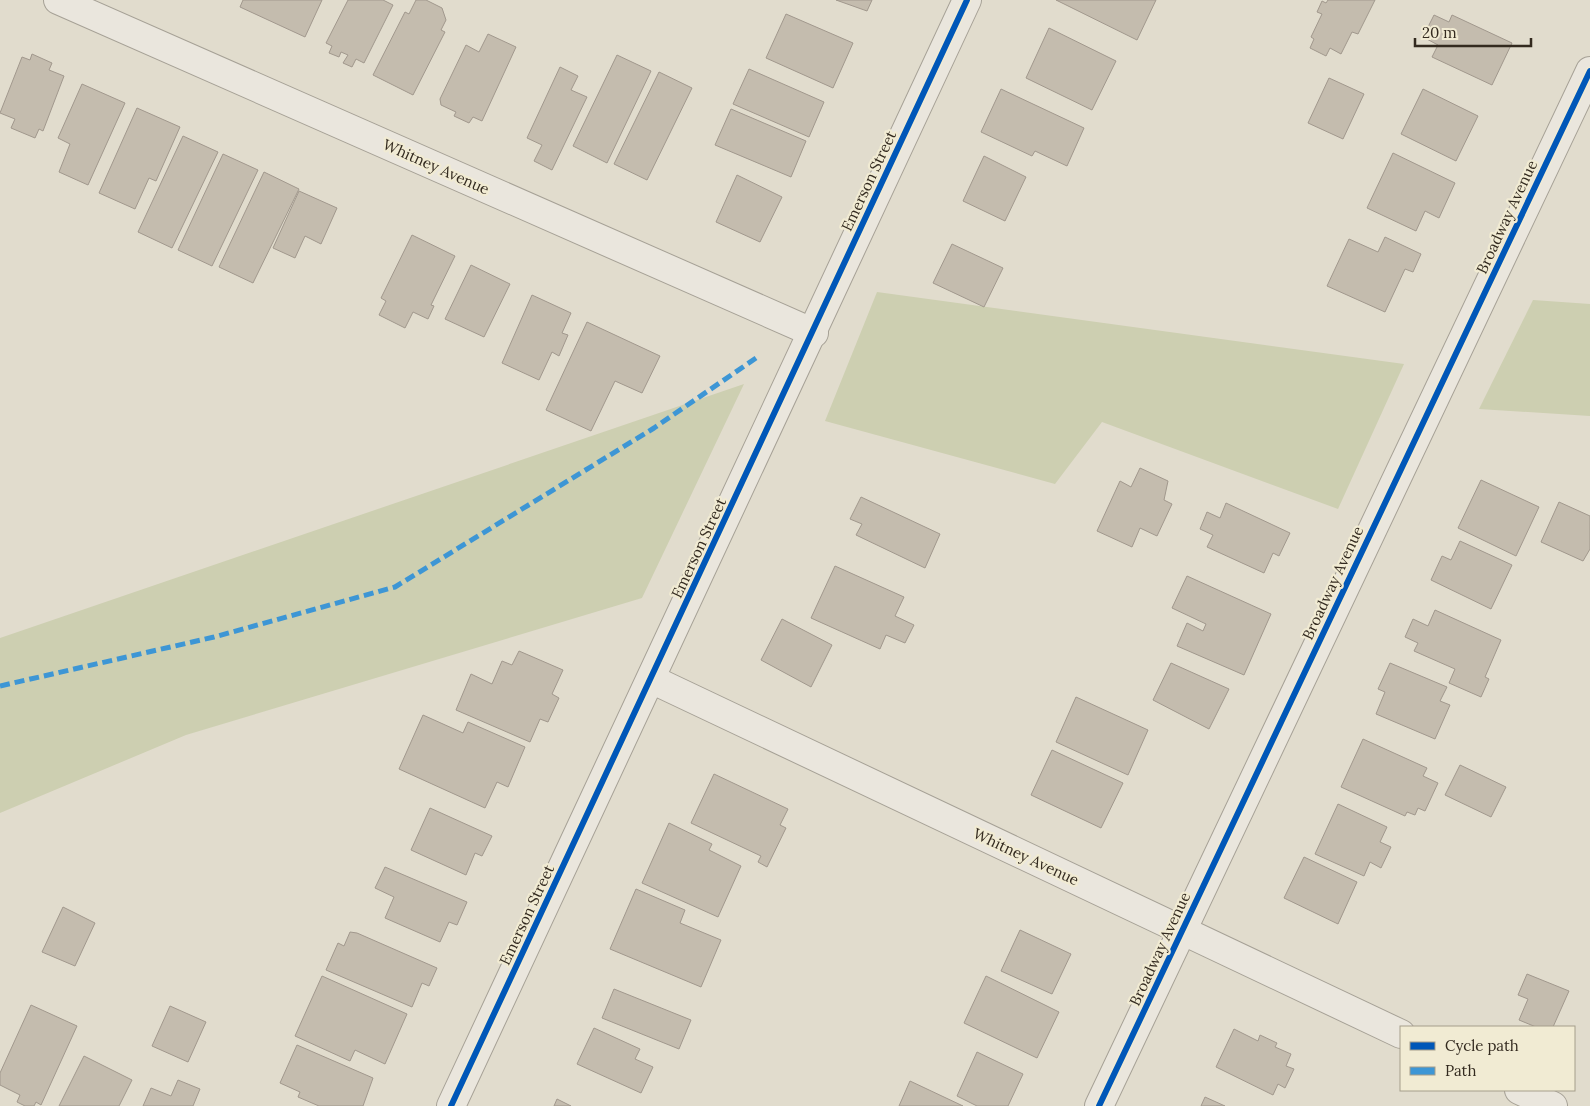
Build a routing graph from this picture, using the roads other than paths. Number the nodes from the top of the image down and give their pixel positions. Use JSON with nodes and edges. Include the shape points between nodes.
{"nodes":[{"id":1,"x":58,"y":0,"type":"edge"},
{"id":2,"x":967,"y":0,"type":"edge"},
{"id":3,"x":1590,"y":71,"type":"edge"},
{"id":4,"x":814,"y":333,"type":"junction"},
{"id":5,"x":652,"y":679,"type":"junction"},
{"id":6,"x":1182,"y":931,"type":"junction"},
{"id":7,"x":1400,"y":1034,"type":"edge"},
{"id":8,"x":1521,"y":1091,"type":"edge"},
{"id":9,"x":451,"y":1106,"type":"edge"},
{"id":10,"x":1099,"y":1106,"type":"edge"},
{"id":11,"x":1553,"y":1106,"type":"edge"}],
"edges":[{"from":1,"to":4,"type":"street","name":"Whitney Avenue"},
{"from":2,"to":4,"type":"street","name":"Emerson Street"},
{"from":3,"to":6,"type":"street","name":"Broadway Avenue"},
{"from":4,"to":5,"type":"street","name":"Emerson Street"},
{"from":5,"to":6,"type":"street","name":"Whitney Avenue"},
{"from":5,"to":9,"type":"street","name":"Emerson Street"},
{"from":6,"to":7,"type":"street","name":"Whitney Avenue"},
{"from":6,"to":10,"type":"street","name":"Broadway Avenue"},
{"from":8,"to":11,"type":"street"}]}
